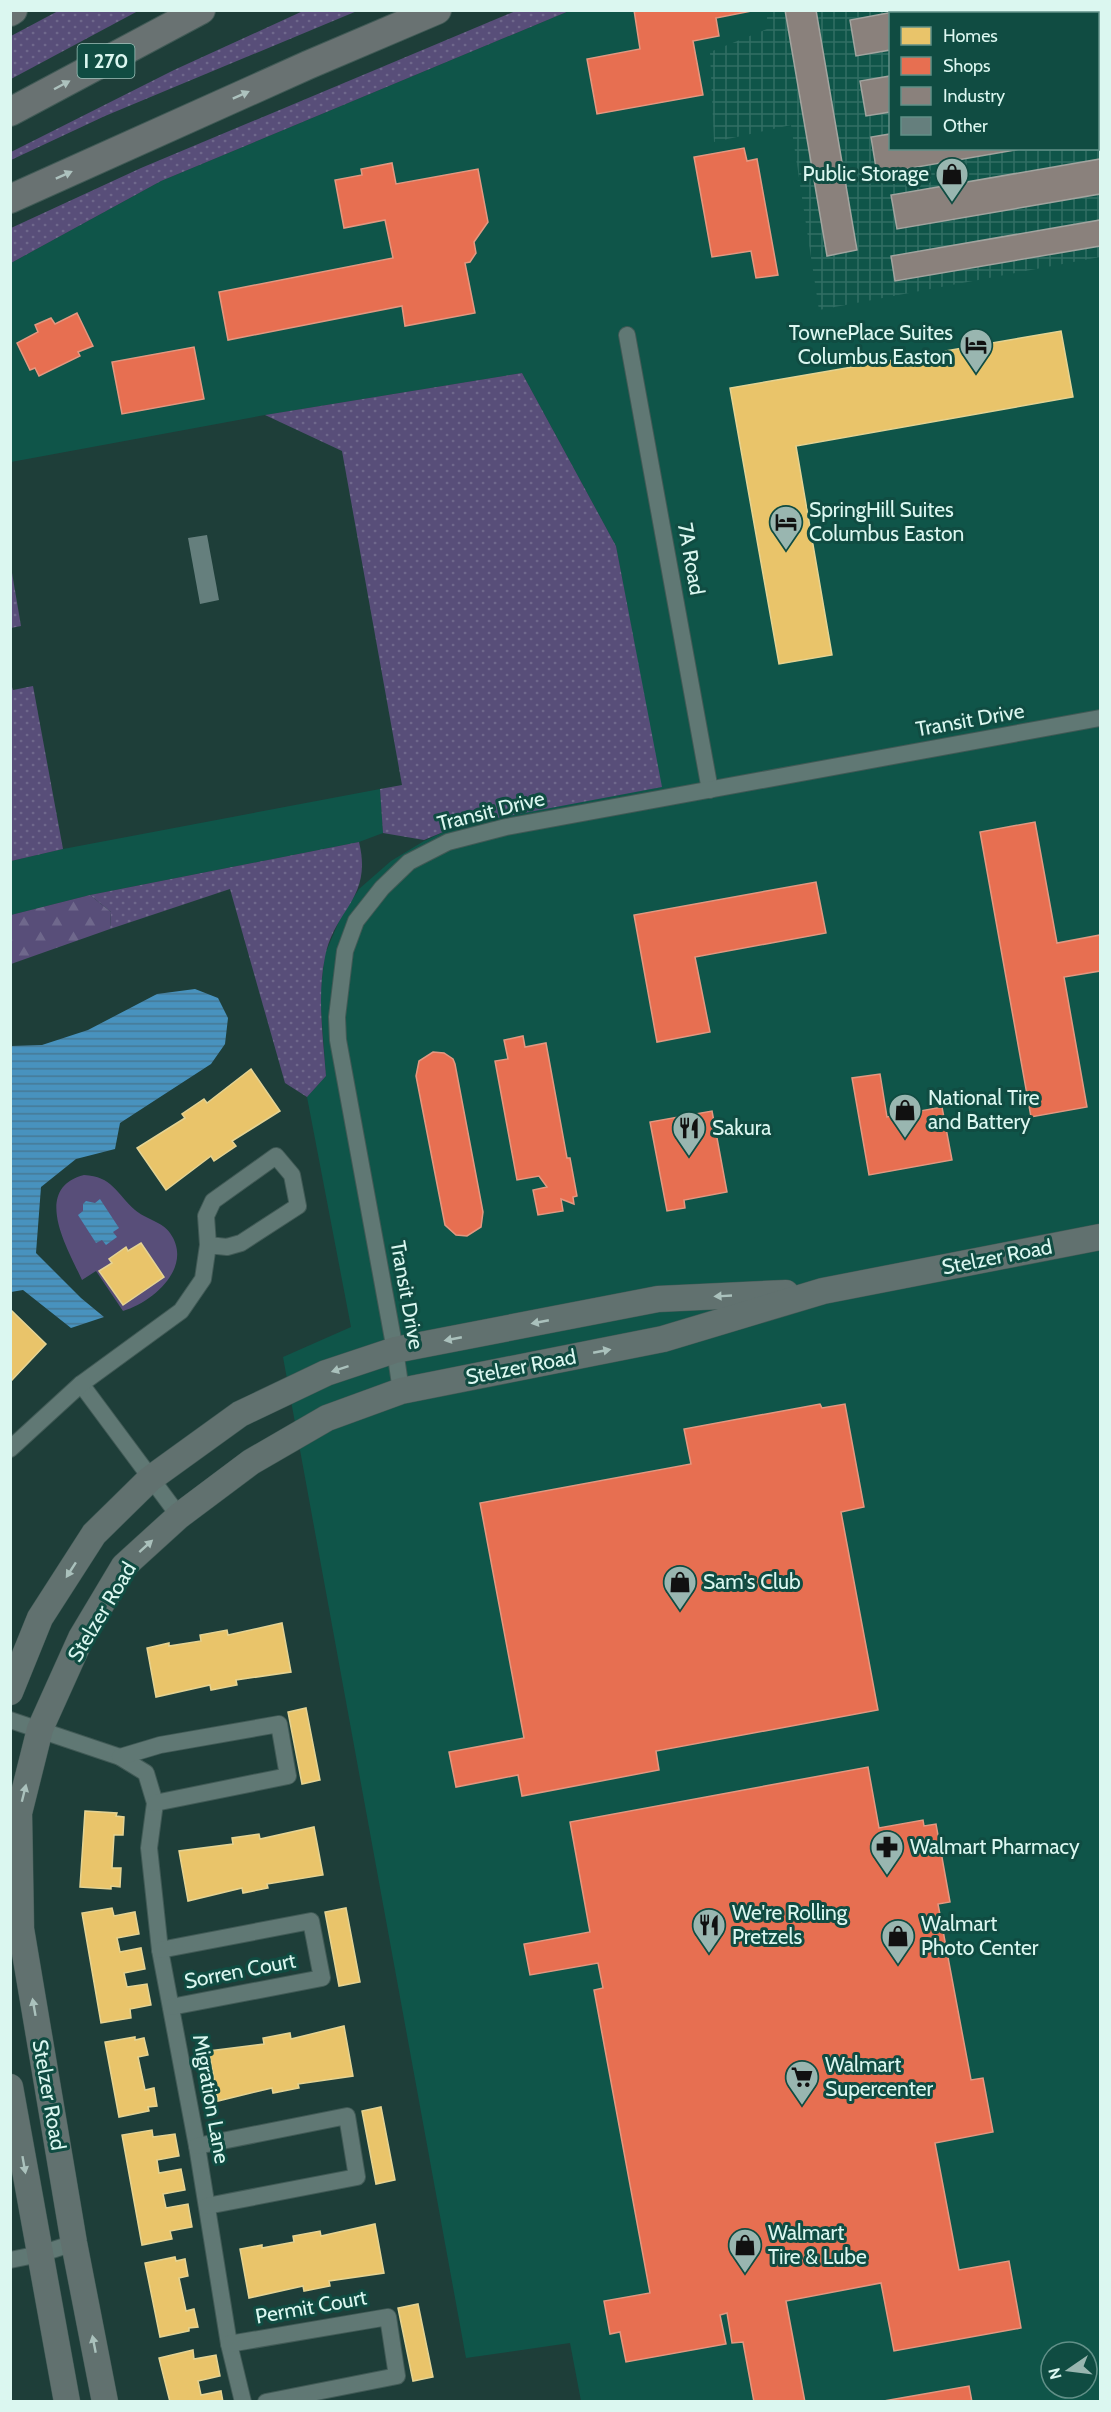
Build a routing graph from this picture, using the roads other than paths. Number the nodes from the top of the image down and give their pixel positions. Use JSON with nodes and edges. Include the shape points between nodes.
{"nodes":[{"id":1,"x":201,"y":10,"type":"edge"},
{"id":2,"x":437,"y":10,"type":"edge"},
{"id":3,"x":10,"y":112,"type":"edge"},
{"id":4,"x":10,"y":200,"type":"edge"},
{"id":5,"x":627,"y":335,"type":"dead end"},
{"id":6,"x":1101,"y":718,"type":"edge"},
{"id":7,"x":710,"y":790,"type":"junction"},
{"id":8,"x":1101,"y":1237,"type":"edge"},
{"id":9,"x":208,"y":1245,"type":"junction"},
{"id":10,"x":824,"y":1291,"type":"junction"},
{"id":11,"x":395,"y":1350,"type":"junction"},
{"id":12,"x":81,"y":1384,"type":"junction"},
{"id":13,"x":401,"y":1391,"type":"junction"},
{"id":14,"x":10,"y":1449,"type":"edge"},
{"id":15,"x":150,"y":1479,"type":"junction"},
{"id":16,"x":179,"y":1516,"type":"junction"},
{"id":17,"x":10,"y":1692,"type":"edge"},
{"id":18,"x":10,"y":1720,"type":"edge"},
{"id":19,"x":40,"y":1729,"type":"junction"},
{"id":20,"x":120,"y":1757,"type":"junction"},
{"id":21,"x":155,"y":1803,"type":"junction"},
{"id":22,"x":160,"y":1950,"type":"junction"},
{"id":23,"x":171,"y":2007,"type":"junction"},
{"id":24,"x":10,"y":2087,"type":"edge"},
{"id":25,"x":197,"y":2146,"type":"junction"},
{"id":26,"x":207,"y":2206,"type":"junction"},
{"id":27,"x":74,"y":2243,"type":"junction"},
{"id":28,"x":40,"y":2254,"type":"junction"},
{"id":29,"x":10,"y":2260,"type":"edge"},
{"id":30,"x":230,"y":2344,"type":"junction"},
{"id":31,"x":67,"y":2402,"type":"edge"},
{"id":32,"x":105,"y":2402,"type":"edge"},
{"id":33,"x":243,"y":2402,"type":"edge"},
{"id":34,"x":266,"y":2402,"type":"edge"}],
"edges":[{"from":3,"to":1,"type":"highway","number":"I 270","one_way":true},
{"from":4,"to":2,"type":"highway","one_way":true},
{"from":5,"to":7,"type":"street","name":"7A Road"},
{"from":6,"to":7,"type":"street","name":"Transit Drive"},
{"from":7,"to":11,"type":"street","name":"Transit Drive","via":[[507,826],[448,842],[409,862],[356,921],[345,951],[338,1040]]},
{"from":8,"to":10,"type":"main road","name":"Stelzer Road"},
{"from":9,"to":9,"type":"street","via":[[206,1216],[213,1201],[276,1156],[292,1175],[298,1206],[241,1243],[227,1247]]},
{"from":9,"to":12,"type":"street","via":[[203,1279],[181,1311]]},
{"from":10,"to":11,"type":"main road","name":"Stelzer Road","one_way":true,"via":[[658,1299]]},
{"from":13,"to":10,"type":"main road","name":"Stelzer Road","one_way":true,"via":[[663,1339]]},
{"from":11,"to":13,"type":"street","name":"Transit Drive"},
{"from":11,"to":15,"type":"main road","name":"Stelzer Road","one_way":true,"via":[[326,1373],[240,1414]]},
{"from":12,"to":14,"type":"street"},
{"from":12,"to":15,"type":"street"},
{"from":13,"to":16,"type":"main road","name":"Stelzer Road","via":[[327,1418],[251,1462]]},
{"from":15,"to":16,"type":"street"},
{"from":15,"to":17,"type":"main road","name":"Stelzer Road","one_way":true,"via":[[94,1534],[40,1618]]},
{"from":19,"to":16,"type":"main road","name":"Stelzer Road","one_way":true,"via":[[81,1638],[124,1566]]},
{"from":18,"to":19,"type":"street","name":"Migration Lane"},
{"from":19,"to":20,"type":"street","name":"Migration Lane"},
{"from":27,"to":19,"type":"main road","name":"Stelzer Road","one_way":true,"via":[[21,1929],[19,1813]]},
{"from":20,"to":21,"type":"street","name":"Migration Lane","via":[[146,1773]]},
{"from":20,"to":21,"type":"street","via":[[160,1745],[279,1724],[288,1776]]},
{"from":21,"to":22,"type":"street","name":"Migration Lane","via":[[149,1848]]},
{"from":22,"to":23,"type":"street","name":"Migration Lane"},
{"from":22,"to":23,"type":"street","name":"Sorren Court","via":[[312,1922],[322,1978]]},
{"from":23,"to":25,"type":"street","name":"Migration Lane"},
{"from":24,"to":28,"type":"main road","name":"Stelzer Road","one_way":true},
{"from":25,"to":26,"type":"street","name":"Migration Lane"},
{"from":25,"to":26,"type":"street","via":[[347,2116],[357,2176]]},
{"from":26,"to":30,"type":"street","name":"Migration Lane"},
{"from":27,"to":28,"type":"street"},
{"from":32,"to":27,"type":"main road","name":"Stelzer Road","one_way":true},
{"from":28,"to":29,"type":"street"},
{"from":28,"to":31,"type":"main road","name":"Stelzer Road"},
{"from":30,"to":33,"type":"street","name":"Migration Lane"},
{"from":30,"to":34,"type":"street","name":"Permit Court","via":[[388,2317],[397,2376]]}]}
